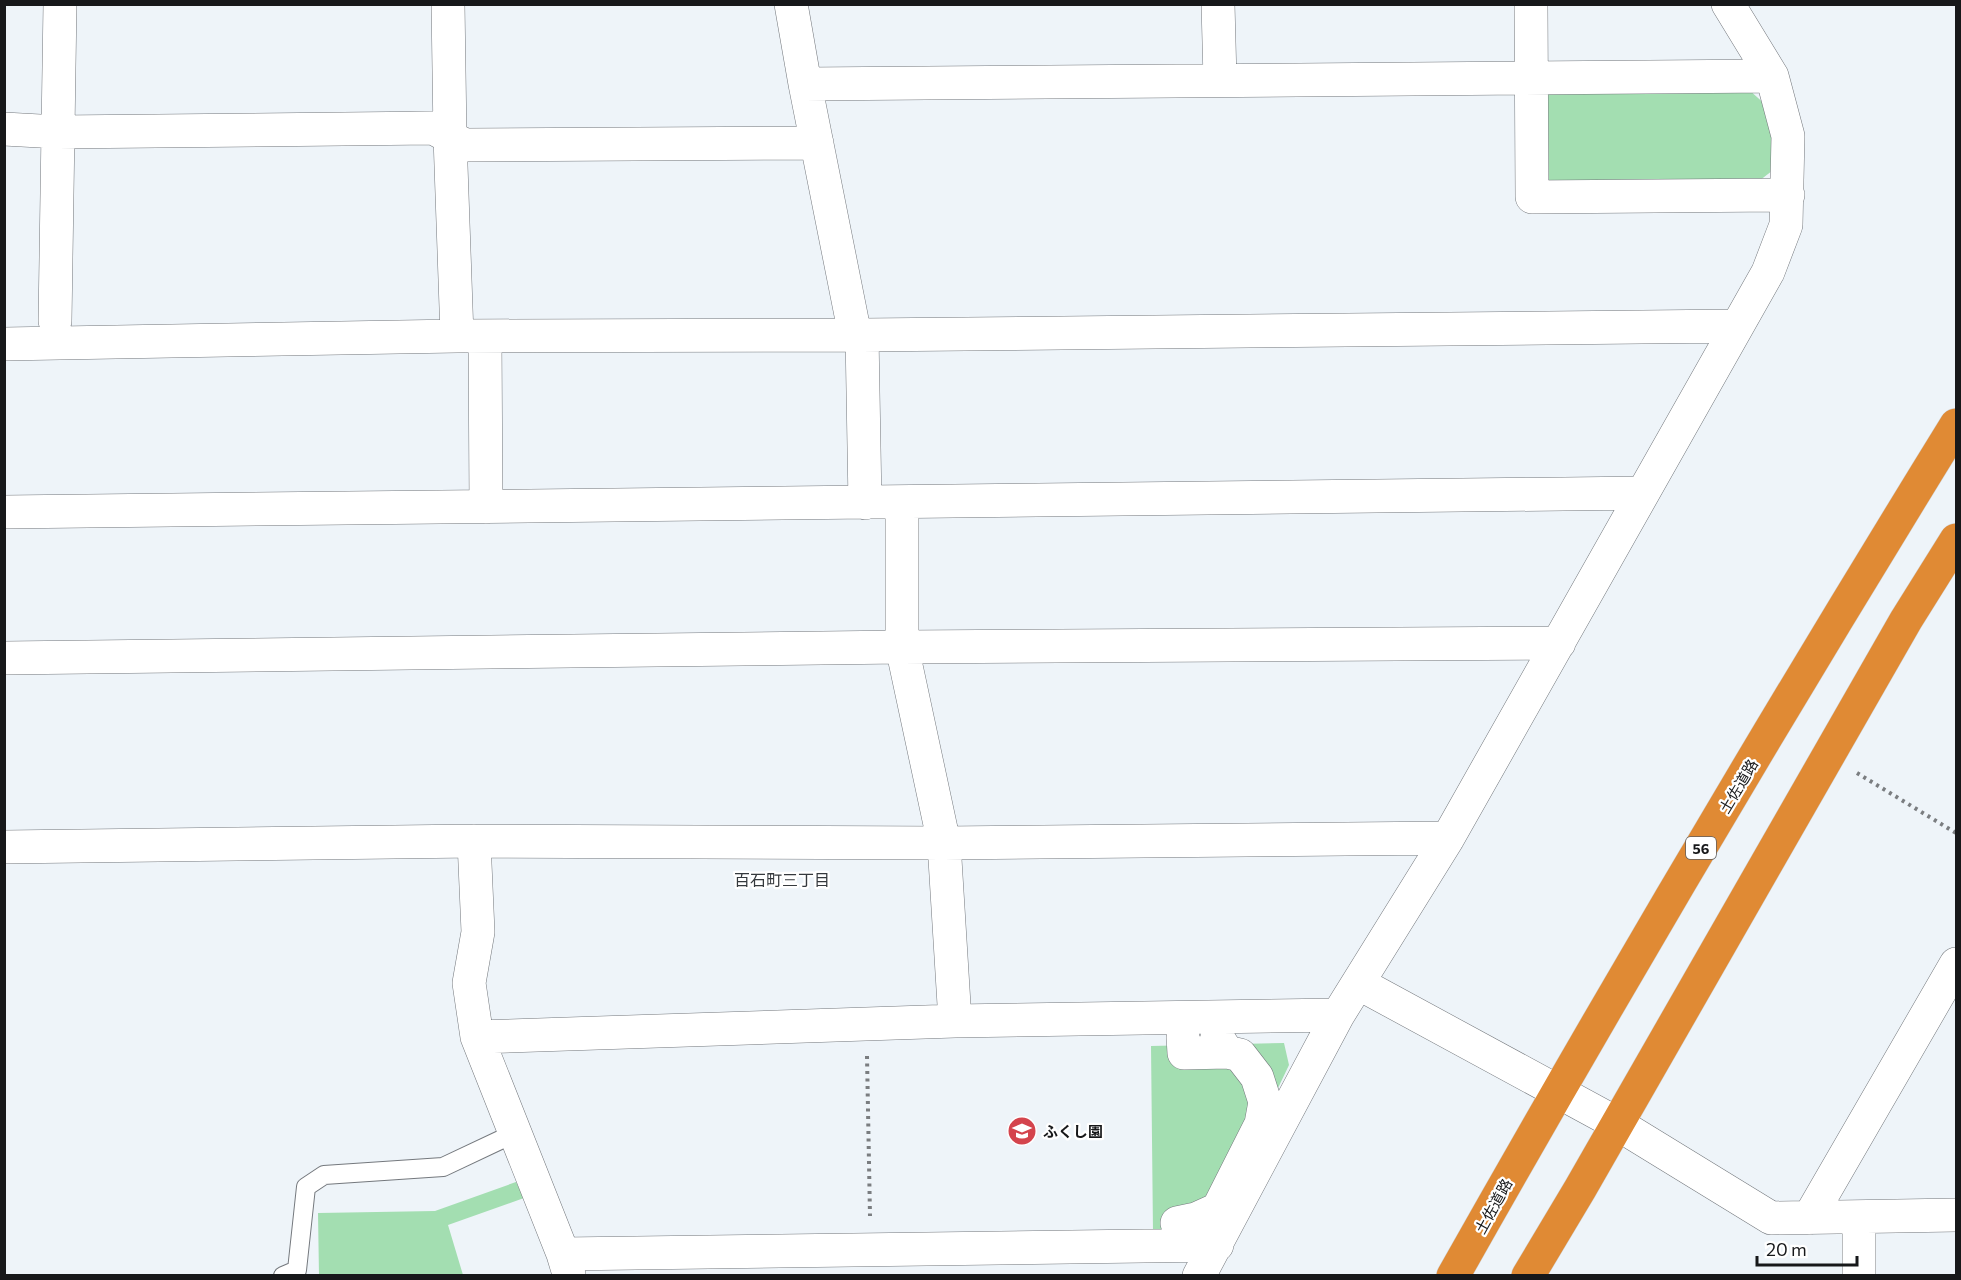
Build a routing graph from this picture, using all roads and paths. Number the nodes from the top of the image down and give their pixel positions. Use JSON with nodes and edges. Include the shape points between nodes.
{"nodes":[{"id":1,"x":60,"y":4,"type":"edge"},
{"id":2,"x":448,"y":4,"type":"edge"},
{"id":3,"x":791,"y":4,"type":"edge"},
{"id":4,"x":1218,"y":4,"type":"edge"},
{"id":5,"x":1531,"y":4,"type":"edge"},
{"id":6,"x":1728,"y":4,"type":"edge"},
{"id":7,"x":1532,"y":76,"type":"junction"},
{"id":8,"x":1772,"y":76,"type":"junction"},
{"id":9,"x":1220,"y":80,"type":"junction"},
{"id":10,"x":805,"y":84,"type":"junction"},
{"id":11,"x":4,"y":129,"type":"edge"},
{"id":12,"x":58,"y":132,"type":"junction"},
{"id":13,"x":450,"y":137,"type":"junction"},
{"id":14,"x":817,"y":143,"type":"junction"},
{"id":15,"x":1788,"y":195,"type":"junction"},
{"id":16,"x":55,"y":321,"type":"dead end"},
{"id":17,"x":1736,"y":326,"type":"junction"},
{"id":18,"x":858,"y":335,"type":"junction"},
{"id":19,"x":471,"y":336,"type":"junction"},
{"id":20,"x":4,"y":344,"type":"edge"},
{"id":21,"x":1956,"y":425,"type":"edge"},
{"id":22,"x":1643,"y":493,"type":"junction"},
{"id":23,"x":902,"y":502,"type":"junction"},
{"id":24,"x":865,"y":503,"type":"junction"},
{"id":25,"x":486,"y":507,"type":"junction"},
{"id":26,"x":4,"y":512,"type":"edge"},
{"id":27,"x":1956,"y":540,"type":"edge"},
{"id":28,"x":1559,"y":643,"type":"junction"},
{"id":29,"x":902,"y":647,"type":"junction"},
{"id":30,"x":4,"y":658,"type":"edge"},
{"id":31,"x":1851,"y":769,"type":"dead end"},
{"id":32,"x":1956,"y":833,"type":"edge"},
{"id":33,"x":1448,"y":838,"type":"junction"},
{"id":34,"x":474,"y":841,"type":"junction"},
{"id":35,"x":944,"y":843,"type":"junction"},
{"id":36,"x":4,"y":847,"type":"edge"},
{"id":37,"x":1956,"y":964,"type":"edge"},
{"id":38,"x":1358,"y":983,"type":"junction"},
{"id":39,"x":1338,"y":1015,"type":"junction"},
{"id":40,"x":955,"y":1022,"type":"junction"},
{"id":41,"x":477,"y":1037,"type":"junction"},
{"id":42,"x":1183,"y":1037,"type":"dead end"},
{"id":43,"x":867,"y":1055,"type":"dead end"},
{"id":44,"x":1558,"y":1092,"type":"junction"},
{"id":45,"x":1616,"y":1123,"type":"junction"},
{"id":46,"x":515,"y":1132,"type":"junction"},
{"id":47,"x":1956,"y":1215,"type":"edge"},
{"id":48,"x":1859,"y":1217,"type":"junction"},
{"id":49,"x":1809,"y":1218,"type":"junction"},
{"id":50,"x":1177,"y":1223,"type":"dead end"},
{"id":51,"x":1217,"y":1245,"type":"junction"},
{"id":52,"x":870,"y":1250,"type":"junction"},
{"id":53,"x":566,"y":1265,"type":"edge"},
{"id":54,"x":283,"y":1275,"type":"edge"},
{"id":55,"x":1199,"y":1275,"type":"edge"},
{"id":56,"x":1454,"y":1275,"type":"edge"},
{"id":57,"x":1528,"y":1275,"type":"edge"},
{"id":58,"x":1859,"y":1275,"type":"edge"}],
"edges":[{"from":1,"to":12,"type":"street"},
{"from":2,"to":13,"type":"street"},
{"from":3,"to":10,"type":"street"},
{"from":4,"to":9,"type":"street"},
{"from":5,"to":7,"type":"street"},
{"from":6,"to":8,"type":"street"},
{"from":7,"to":8,"type":"street"},
{"from":7,"to":9,"type":"street"},
{"from":7,"to":15,"type":"street","via":[[1532,197]]},
{"from":8,"to":15,"type":"street","via":[[1788,136]]},
{"from":9,"to":10,"type":"street"},
{"from":10,"to":14,"type":"street"},
{"from":11,"to":12,"type":"street"},
{"from":12,"to":13,"type":"street","via":[[433,128]]},
{"from":12,"to":16,"type":"street"},
{"from":13,"to":14,"type":"street","via":[[465,145]]},
{"from":13,"to":19,"type":"street"},
{"from":14,"to":18,"type":"street"},
{"from":15,"to":17,"type":"street","via":[[1786,225],[1768,272]]},
{"from":17,"to":18,"type":"street"},
{"from":17,"to":22,"type":"street"},
{"from":18,"to":19,"type":"street"},
{"from":18,"to":24,"type":"street"},
{"from":19,"to":20,"type":"street"},
{"from":19,"to":25,"type":"street"},
{"from":21,"to":44,"type":"highway","name":"土佐道路","number":"56"},
{"from":22,"to":23,"type":"street"},
{"from":22,"to":28,"type":"street"},
{"from":23,"to":24,"type":"street"},
{"from":23,"to":29,"type":"street"},
{"from":24,"to":25,"type":"street"},
{"from":25,"to":26,"type":"street"},
{"from":27,"to":45,"type":"highway"},
{"from":28,"to":29,"type":"street"},
{"from":28,"to":33,"type":"street"},
{"from":29,"to":30,"type":"street"},
{"from":29,"to":35,"type":"street"},
{"from":31,"to":32,"type":"path"},
{"from":33,"to":35,"type":"street"},
{"from":33,"to":38,"type":"street"},
{"from":34,"to":35,"type":"street"},
{"from":34,"to":36,"type":"street"},
{"from":34,"to":41,"type":"street","via":[[478,933],[469,983]]},
{"from":35,"to":40,"type":"street"},
{"from":37,"to":49,"type":"street"},
{"from":38,"to":39,"type":"street"},
{"from":38,"to":44,"type":"street"},
{"from":39,"to":40,"type":"street"},
{"from":39,"to":51,"type":"street"},
{"from":40,"to":41,"type":"street"},
{"from":41,"to":46,"type":"street"},
{"from":42,"to":50,"type":"street","via":[[1184,1053],[1222,1044],[1240,1055],[1257,1077],[1265,1102],[1262,1124],[1218,1209]]},
{"from":43,"to":52,"type":"path"},
{"from":44,"to":45,"type":"street"},
{"from":44,"to":56,"type":"highway","name":"土佐道路","number":"56"},
{"from":45,"to":49,"type":"street","via":[[1771,1218]]},
{"from":45,"to":57,"type":"highway"},
{"from":46,"to":53,"type":"street"},
{"from":46,"to":54,"type":"lane","via":[[443,1167],[324,1175],[306,1187],[297,1270]]},
{"from":47,"to":48,"type":"street"},
{"from":48,"to":49,"type":"street"},
{"from":48,"to":58,"type":"street"},
{"from":51,"to":52,"type":"street"},
{"from":51,"to":55,"type":"street"},
{"from":52,"to":53,"type":"street"}]}
